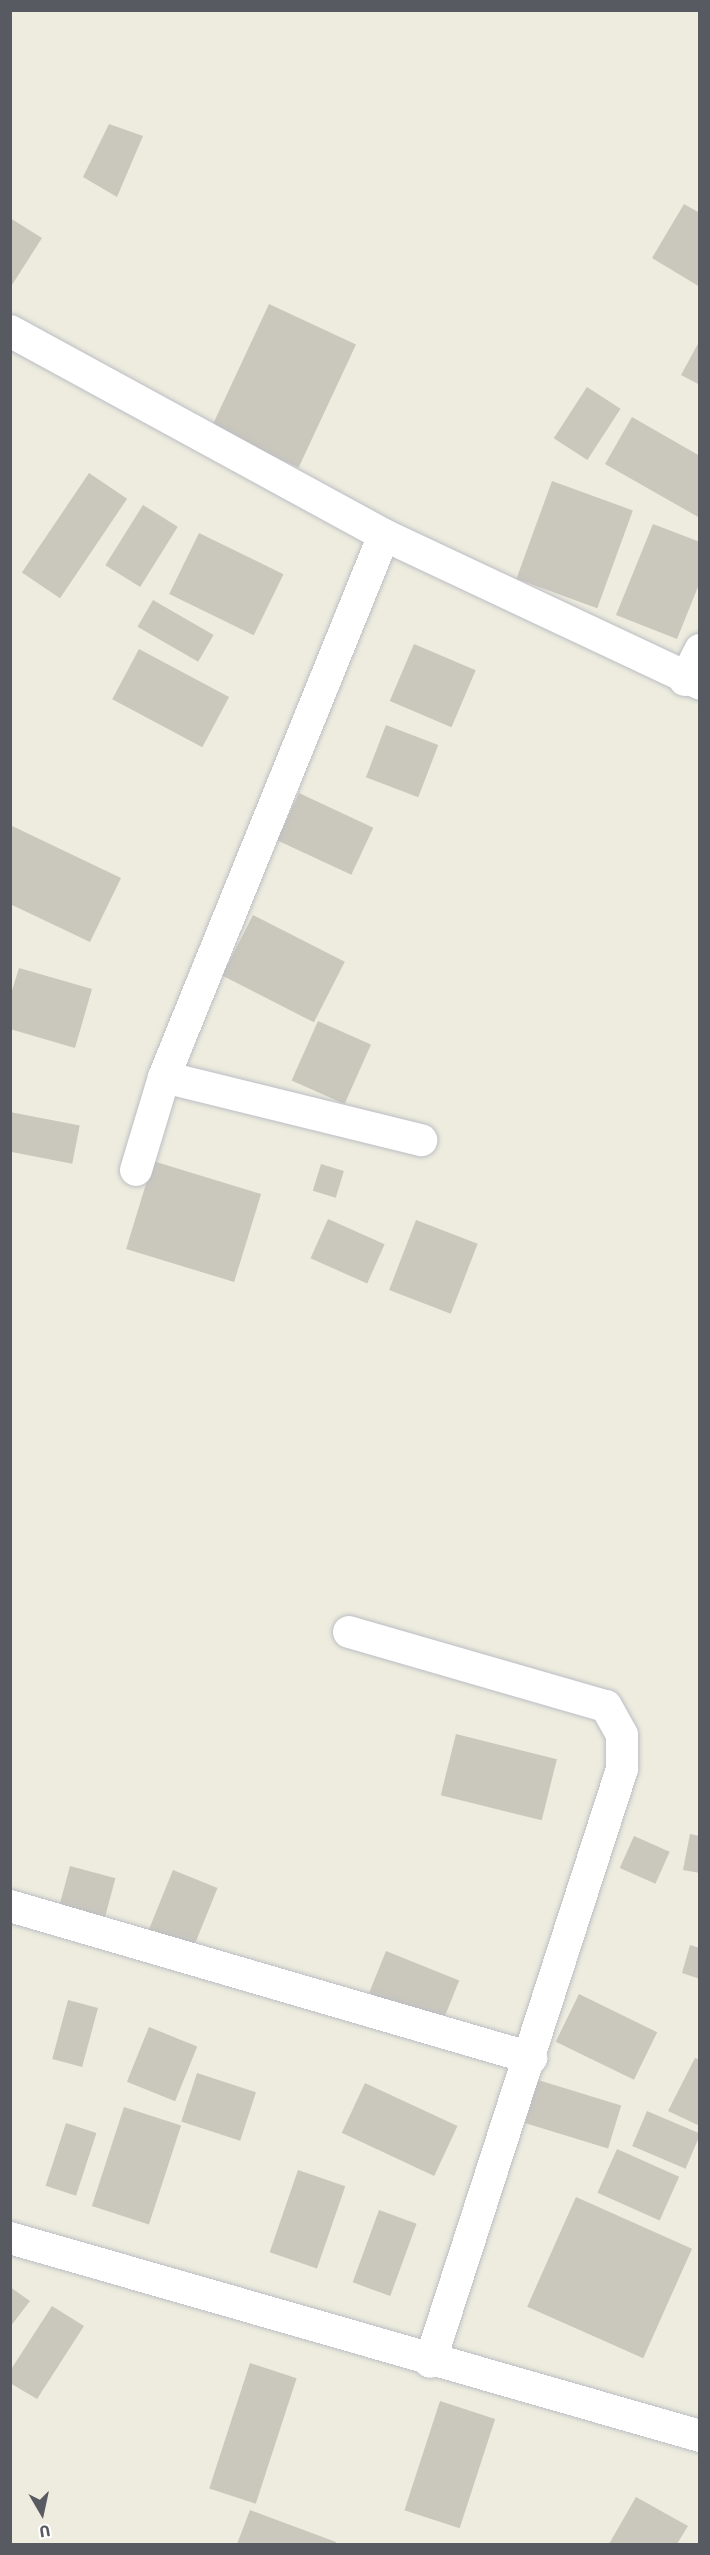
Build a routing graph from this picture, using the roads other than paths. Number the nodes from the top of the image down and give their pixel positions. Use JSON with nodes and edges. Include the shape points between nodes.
{"nodes":[{"id":1,"x":10,"y":331,"type":"edge"},
{"id":2,"x":384,"y":535,"type":"junction"},
{"id":3,"x":699,"y":650,"type":"edge"},
{"id":4,"x":692,"y":682,"type":"edge"},
{"id":5,"x":164,"y":1077,"type":"junction"},
{"id":6,"x":421,"y":1140,"type":"dead end"},
{"id":7,"x":136,"y":1170,"type":"dead end"},
{"id":8,"x":349,"y":1632,"type":"dead end"},
{"id":9,"x":10,"y":1906,"type":"edge"},
{"id":10,"x":531,"y":2058,"type":"junction"},
{"id":11,"x":10,"y":2238,"type":"edge"},
{"id":12,"x":430,"y":2362,"type":"junction"},
{"id":13,"x":699,"y":2436,"type":"edge"}],
"edges":[{"from":1,"to":2,"type":"street"},
{"from":2,"to":4,"type":"street"},
{"from":2,"to":5,"type":"street"},
{"from":3,"to":4,"type":"street"},
{"from":5,"to":6,"type":"street"},
{"from":5,"to":7,"type":"street"},
{"from":8,"to":10,"type":"street","via":[[606,1706],[622,1734],[622,1769]]},
{"from":9,"to":10,"type":"street"},
{"from":10,"to":12,"type":"street"},
{"from":11,"to":12,"type":"street"},
{"from":12,"to":13,"type":"street"}]}
